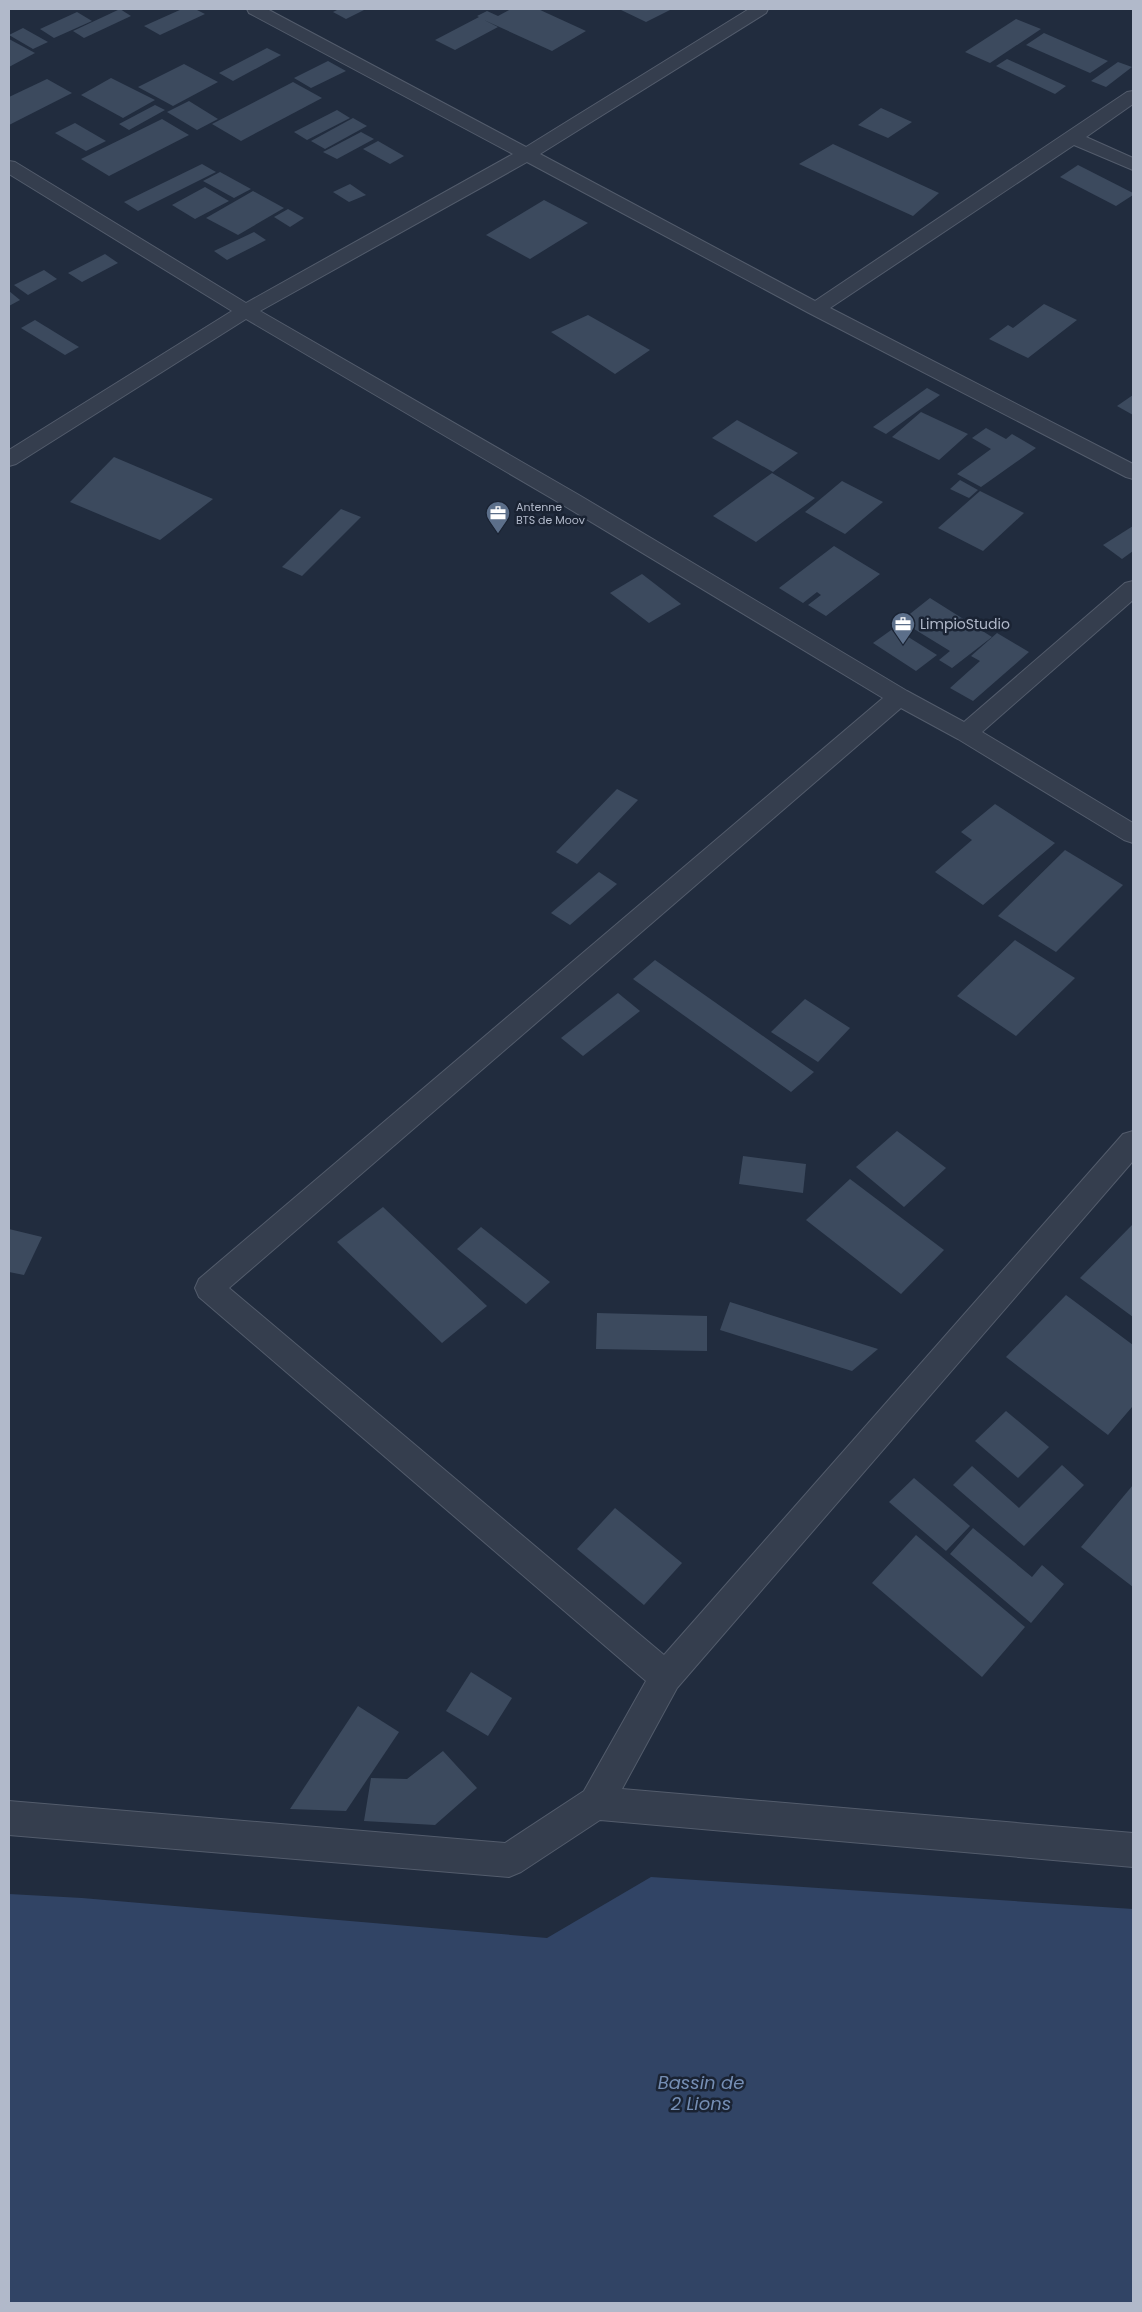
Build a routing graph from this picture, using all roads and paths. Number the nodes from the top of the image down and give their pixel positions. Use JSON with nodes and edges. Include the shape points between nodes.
{"nodes":[{"id":1,"x":255,"y":9,"type":"edge"},
{"id":2,"x":760,"y":9,"type":"edge"},
{"id":3,"x":1133,"y":96,"type":"edge"},
{"id":4,"x":1073,"y":138,"type":"junction"},
{"id":5,"x":525,"y":155,"type":"junction"},
{"id":6,"x":1133,"y":165,"type":"edge"},
{"id":7,"x":9,"y":166,"type":"edge"},
{"id":8,"x":816,"y":309,"type":"junction"},
{"id":9,"x":246,"y":311,"type":"junction"},
{"id":10,"x":9,"y":459,"type":"edge"},
{"id":11,"x":1133,"y":472,"type":"edge"},
{"id":12,"x":1133,"y":588,"type":"edge"},
{"id":13,"x":899,"y":696,"type":"junction"},
{"id":14,"x":966,"y":734,"type":"junction"},
{"id":15,"x":1133,"y":834,"type":"edge"},
{"id":16,"x":1133,"y":1142,"type":"edge"},
{"id":17,"x":666,"y":1677,"type":"junction"},
{"id":18,"x":596,"y":1802,"type":"junction"},
{"id":19,"x":9,"y":1818,"type":"edge"},
{"id":20,"x":1133,"y":1850,"type":"edge"}],
"edges":[{"from":1,"to":5,"type":"street"},
{"from":2,"to":5,"type":"street"},
{"from":3,"to":4,"type":"street"},
{"from":4,"to":6,"type":"street"},
{"from":4,"to":8,"type":"street"},
{"from":5,"to":8,"type":"street"},
{"from":5,"to":9,"type":"street"},
{"from":7,"to":9,"type":"street"},
{"from":8,"to":11,"type":"street"},
{"from":9,"to":10,"type":"street"},
{"from":9,"to":13,"type":"street"},
{"from":12,"to":14,"type":"street"},
{"from":13,"to":14,"type":"street"},
{"from":13,"to":17,"type":"street","via":[[209,1288]]},
{"from":14,"to":15,"type":"street"},
{"from":16,"to":17,"type":"street"},
{"from":17,"to":18,"type":"street"},
{"from":18,"to":19,"type":"street","via":[[509,1860]]},
{"from":18,"to":20,"type":"street"}]}
